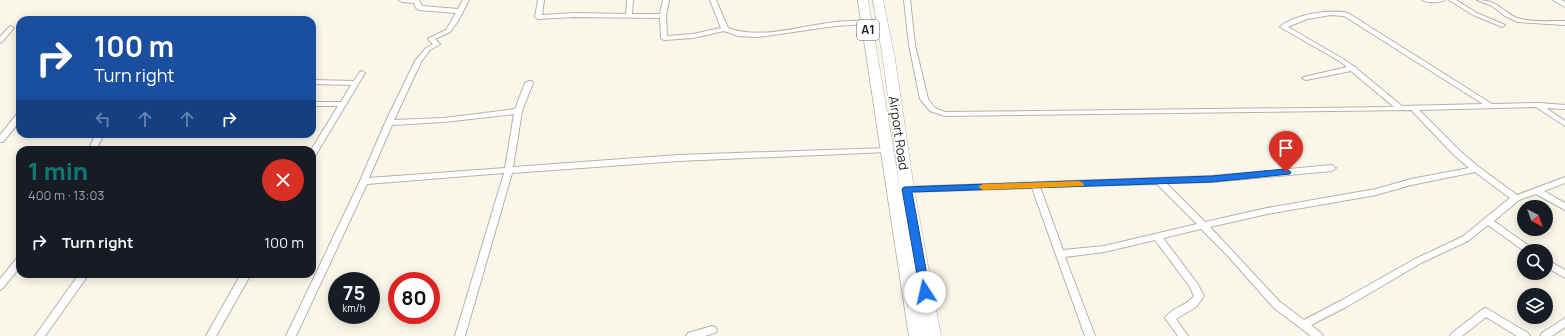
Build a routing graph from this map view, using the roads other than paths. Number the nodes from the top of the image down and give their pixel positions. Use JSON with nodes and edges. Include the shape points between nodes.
{"nodes":[{"id":1,"x":402,"y":0,"type":"edge"},
{"id":2,"x":466,"y":0,"type":"edge"},
{"id":3,"x":541,"y":0,"type":"edge"},
{"id":4,"x":630,"y":0,"type":"edge"},
{"id":5,"x":666,"y":0,"type":"edge"},
{"id":6,"x":713,"y":0,"type":"edge"},
{"id":7,"x":863,"y":0,"type":"edge"},
{"id":8,"x":878,"y":0,"type":"edge"},
{"id":9,"x":907,"y":0,"type":"edge"},
{"id":10,"x":1424,"y":0,"type":"edge"},
{"id":11,"x":1442,"y":0,"type":"edge"},
{"id":12,"x":1452,"y":0,"type":"edge"},
{"id":13,"x":1480,"y":0,"type":"edge"},
{"id":14,"x":1556,"y":0,"type":"edge"},
{"id":15,"x":1565,"y":5,"type":"edge"},
{"id":16,"x":460,"y":11,"type":"junction"},
{"id":17,"x":629,"y":15,"type":"junction"},
{"id":18,"x":663,"y":16,"type":"junction"},
{"id":19,"x":866,"y":22,"type":"junction"},
{"id":20,"x":1565,"y":23,"type":"edge"},
{"id":21,"x":1502,"y":25,"type":"dead end"},
{"id":22,"x":11,"y":28,"type":"dead end"},
{"id":23,"x":725,"y":29,"type":"junction"},
{"id":24,"x":0,"y":41,"type":"edge"},
{"id":25,"x":1354,"y":68,"type":"junction"},
{"id":26,"x":362,"y":73,"type":"dead end"},
{"id":27,"x":1306,"y":78,"type":"dead end"},
{"id":28,"x":316,"y":82,"type":"edge"},
{"id":29,"x":356,"y":83,"type":"junction"},
{"id":30,"x":529,"y":83,"type":"dead end"},
{"id":31,"x":316,"y":104,"type":"edge"},
{"id":32,"x":344,"y":104,"type":"junction"},
{"id":33,"x":1538,"y":105,"type":"junction"},
{"id":34,"x":1565,"y":106,"type":"edge"},
{"id":35,"x":1492,"y":107,"type":"junction"},
{"id":36,"x":1402,"y":108,"type":"junction"},
{"id":37,"x":1413,"y":108,"type":"junction"},
{"id":38,"x":518,"y":111,"type":"junction"},
{"id":39,"x":16,"y":121,"type":"edge"},
{"id":40,"x":389,"y":123,"type":"junction"},
{"id":41,"x":1565,"y":124,"type":"edge"},
{"id":42,"x":0,"y":140,"type":"edge"},
{"id":43,"x":316,"y":148,"type":"edge"},
{"id":44,"x":887,"y":150,"type":"junction"},
{"id":45,"x":1332,"y":168,"type":"dead end"},
{"id":46,"x":1476,"y":169,"type":"junction"},
{"id":47,"x":508,"y":172,"type":"junction"},
{"id":48,"x":1565,"y":180,"type":"edge"},
{"id":49,"x":1159,"y":181,"type":"junction"},
{"id":50,"x":364,"y":182,"type":"junction"},
{"id":51,"x":1035,"y":186,"type":"junction"},
{"id":52,"x":907,"y":189,"type":"junction"},
{"id":53,"x":1536,"y":190,"type":"junction"},
{"id":54,"x":1516,"y":198,"type":"junction"},
{"id":55,"x":1565,"y":207,"type":"edge"},
{"id":56,"x":1488,"y":220,"type":"junction"},
{"id":57,"x":1203,"y":226,"type":"junction"},
{"id":58,"x":1157,"y":237,"type":"junction"},
{"id":59,"x":1521,"y":244,"type":"edge"},
{"id":60,"x":1060,"y":254,"type":"junction"},
{"id":61,"x":16,"y":265,"type":"edge"},
{"id":62,"x":1553,"y":267,"type":"edge"},
{"id":63,"x":1565,"y":275,"type":"edge"},
{"id":64,"x":83,"y":278,"type":"edge"},
{"id":65,"x":244,"y":278,"type":"edge"},
{"id":66,"x":0,"y":286,"type":"edge"},
{"id":67,"x":1303,"y":325,"type":"junction"},
{"id":68,"x":1563,"y":326,"type":"edge"},
{"id":69,"x":712,"y":330,"type":"dead end"},
{"id":70,"x":40,"y":336,"type":"edge"},
{"id":71,"x":211,"y":336,"type":"edge"},
{"id":72,"x":291,"y":336,"type":"edge"},
{"id":73,"x":460,"y":336,"type":"edge"},
{"id":74,"x":691,"y":336,"type":"edge"},
{"id":75,"x":917,"y":336,"type":"edge"},
{"id":76,"x":932,"y":336,"type":"edge"},
{"id":77,"x":1090,"y":336,"type":"edge"},
{"id":78,"x":1183,"y":336,"type":"edge"},
{"id":79,"x":1318,"y":336,"type":"edge"},
{"id":80,"x":1455,"y":336,"type":"edge"},
{"id":81,"x":1525,"y":336,"type":"edge"},
{"id":82,"x":1546,"y":336,"type":"edge"}],
"edges":[{"from":1,"to":16,"type":"street","via":[[417,1],[419,8]]},
{"from":2,"to":16,"type":"street"},
{"from":3,"to":17,"type":"street","via":[[538,17]]},
{"from":4,"to":17,"type":"street"},
{"from":5,"to":18,"type":"street"},
{"from":6,"to":23,"type":"street"},
{"from":7,"to":19,"type":"highway","name":"Airport Road","number":"A1"},
{"from":8,"to":52,"type":"highway","name":"Airport Road","number":"A1","via":[[890,64]]},
{"from":9,"to":36,"type":"street","via":[[912,45],[924,99],[927,105],[937,112],[1112,113]]},
{"from":10,"to":11,"type":"street"},
{"from":12,"to":21,"type":"street","via":[[1475,14]]},
{"from":13,"to":20,"type":"street","via":[[1494,5],[1520,21]]},
{"from":14,"to":15,"type":"street"},
{"from":16,"to":40,"type":"street","via":[[448,31],[431,39],[437,44],[428,48],[418,61]]},
{"from":17,"to":18,"type":"street"},
{"from":18,"to":23,"type":"street","via":[[664,38],[694,36]]},
{"from":19,"to":23,"type":"street","via":[[758,35],[738,34]]},
{"from":19,"to":44,"type":"highway","name":"Airport Road","number":"A1"},
{"from":22,"to":24,"type":"street"},
{"from":25,"to":27,"type":"street"},
{"from":25,"to":35,"type":"street","via":[[1283,27],[1294,21],[1312,17],[1346,14]]},
{"from":25,"to":36,"type":"street"},
{"from":26,"to":29,"type":"street"},
{"from":28,"to":29,"type":"street"},
{"from":29,"to":32,"type":"street"},
{"from":30,"to":38,"type":"street"},
{"from":31,"to":32,"type":"street"},
{"from":32,"to":43,"type":"street"},
{"from":33,"to":34,"type":"street"},
{"from":33,"to":35,"type":"street"},
{"from":33,"to":41,"type":"street"},
{"from":35,"to":37,"type":"street"},
{"from":36,"to":37,"type":"street"},
{"from":37,"to":46,"type":"street"},
{"from":38,"to":40,"type":"street","via":[[444,120]]},
{"from":38,"to":47,"type":"street"},
{"from":39,"to":42,"type":"street"},
{"from":40,"to":50,"type":"street"},
{"from":44,"to":47,"type":"street","via":[[678,158]]},
{"from":44,"to":75,"type":"highway","name":"Airport Road","number":"A1"},
{"from":45,"to":49,"type":"street"},
{"from":46,"to":54,"type":"street"},
{"from":46,"to":57,"type":"street","via":[[1376,192],[1267,211]]},
{"from":47,"to":50,"type":"street"},
{"from":47,"to":73,"type":"street"},
{"from":48,"to":53,"type":"street"},
{"from":49,"to":51,"type":"street"},
{"from":49,"to":57,"type":"street"},
{"from":50,"to":72,"type":"street"},
{"from":51,"to":52,"type":"street"},
{"from":51,"to":60,"type":"street"},
{"from":52,"to":76,"type":"highway","name":"Airport Road","number":"A1"},
{"from":53,"to":54,"type":"street"},
{"from":53,"to":55,"type":"street"},
{"from":54,"to":56,"type":"street"},
{"from":56,"to":59,"type":"street"},
{"from":56,"to":67,"type":"street","via":[[1465,239],[1418,261]]},
{"from":57,"to":58,"type":"street"},
{"from":57,"to":67,"type":"street","via":[[1277,305]]},
{"from":58,"to":60,"type":"street","via":[[1104,249]]},
{"from":58,"to":78,"type":"street","via":[[1194,285],[1198,296],[1195,304],[1173,314],[1170,318]]},
{"from":60,"to":77,"type":"street"},
{"from":61,"to":66,"type":"street"},
{"from":62,"to":63,"type":"street"},
{"from":64,"to":70,"type":"street"},
{"from":65,"to":71,"type":"street"},
{"from":67,"to":79,"type":"street"},
{"from":68,"to":82,"type":"street"},
{"from":69,"to":74,"type":"street"},
{"from":80,"to":81,"type":"street","via":[[1486,312]]}]}
